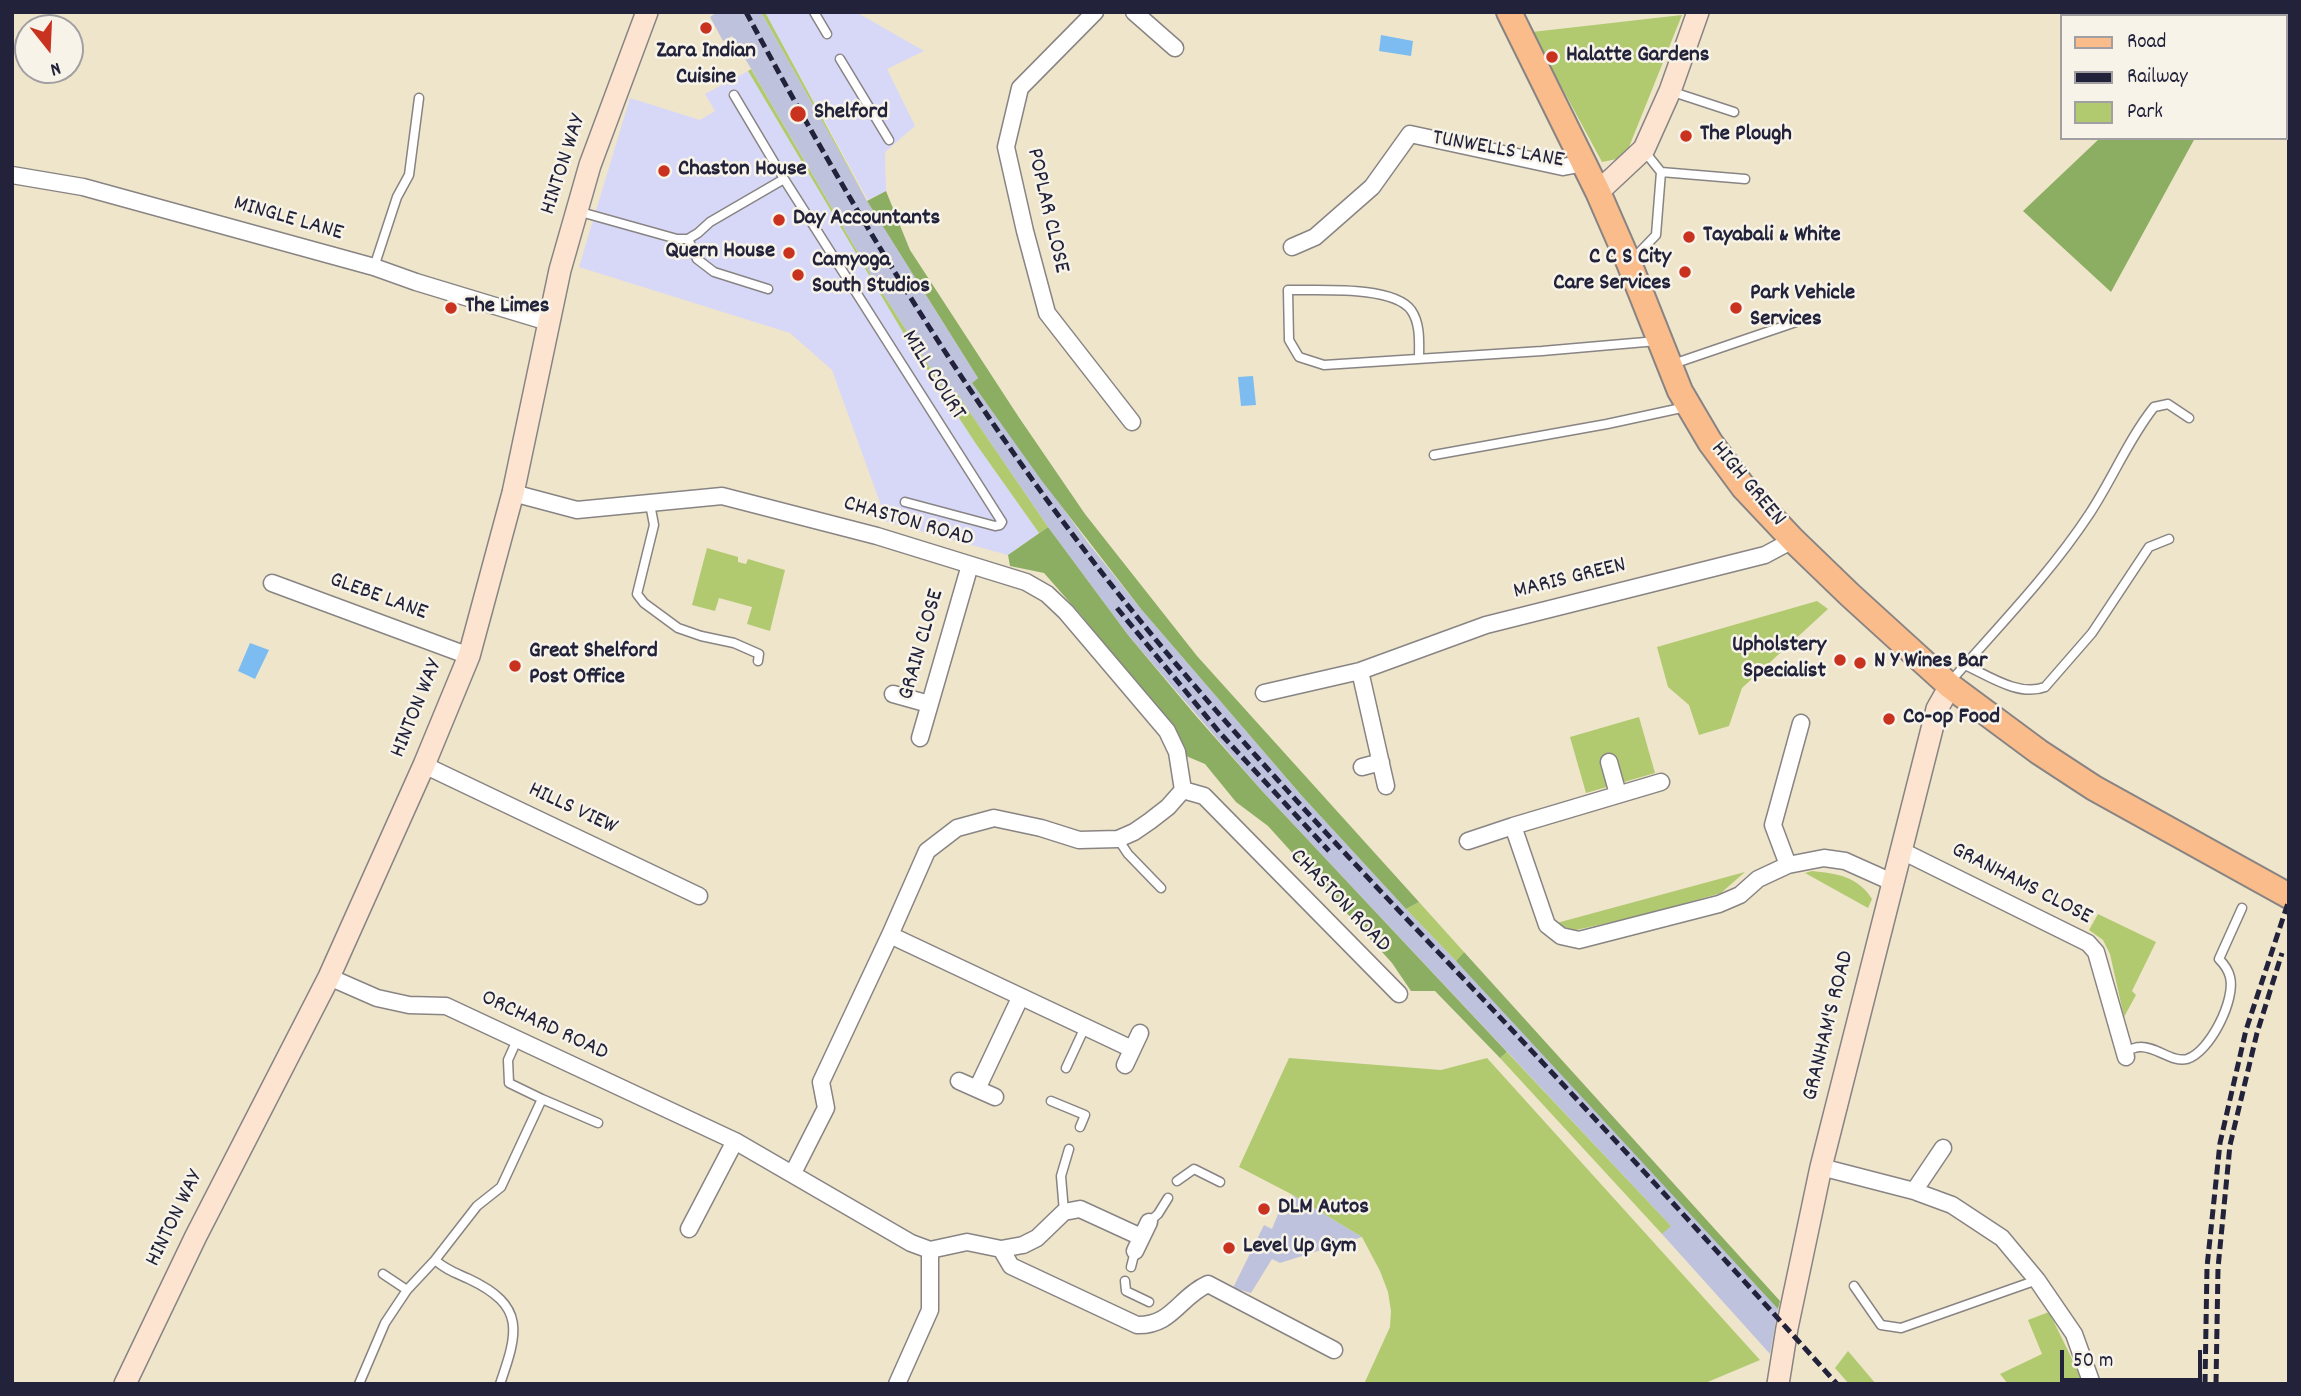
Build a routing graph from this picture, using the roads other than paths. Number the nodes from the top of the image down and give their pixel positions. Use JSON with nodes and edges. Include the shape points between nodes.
{"nodes":[{"id":1,"x":647,"y":12,"type":"edge"},
{"id":2,"x":814,"y":12,"type":"edge"},
{"id":3,"x":1095,"y":12,"type":"edge"},
{"id":4,"x":1134,"y":12,"type":"edge"},
{"id":5,"x":1509,"y":12,"type":"edge"},
{"id":6,"x":1698,"y":12,"type":"edge"},
{"id":7,"x":827,"y":34,"type":"dead end"},
{"id":8,"x":1175,"y":48,"type":"dead end"},
{"id":9,"x":841,"y":59,"type":"dead end"},
{"id":10,"x":1670,"y":91,"type":"junction"},
{"id":11,"x":734,"y":95,"type":"dead end"},
{"id":12,"x":419,"y":98,"type":"dead end"},
{"id":13,"x":1734,"y":112,"type":"dead end"},
{"id":14,"x":889,"y":140,"type":"dead end"},
{"id":15,"x":1644,"y":149,"type":"junction"},
{"id":16,"x":1584,"y":163,"type":"junction"},
{"id":17,"x":1661,"y":172,"type":"junction"},
{"id":18,"x":12,"y":175,"type":"edge"},
{"id":19,"x":784,"y":179,"type":"junction"},
{"id":20,"x":1745,"y":179,"type":"dead end"},
{"id":21,"x":1598,"y":192,"type":"junction"},
{"id":22,"x":577,"y":211,"type":"junction"},
{"id":23,"x":688,"y":239,"type":"junction"},
{"id":24,"x":1292,"y":247,"type":"dead end"},
{"id":25,"x":1629,"y":263,"type":"junction"},
{"id":26,"x":374,"y":267,"type":"junction"},
{"id":27,"x":768,"y":289,"type":"dead end"},
{"id":28,"x":1799,"y":321,"type":"dead end"},
{"id":29,"x":548,"y":322,"type":"junction"},
{"id":30,"x":1660,"y":341,"type":"junction"},
{"id":31,"x":1419,"y":359,"type":"junction"},
{"id":32,"x":1670,"y":365,"type":"junction"},
{"id":33,"x":1689,"y":406,"type":"junction"},
{"id":34,"x":2189,"y":418,"type":"dead end"},
{"id":35,"x":1132,"y":422,"type":"dead end"},
{"id":36,"x":1434,"y":455,"type":"dead end"},
{"id":37,"x":513,"y":493,"type":"junction"},
{"id":38,"x":905,"y":502,"type":"dead end"},
{"id":39,"x":650,"y":504,"type":"junction"},
{"id":40,"x":2169,"y":539,"type":"dead end"},
{"id":41,"x":1793,"y":540,"type":"junction"},
{"id":42,"x":970,"y":565,"type":"junction"},
{"id":43,"x":272,"y":583,"type":"dead end"},
{"id":44,"x":468,"y":656,"type":"junction"},
{"id":45,"x":758,"y":661,"type":"dead end"},
{"id":46,"x":1965,"y":665,"type":"junction"},
{"id":47,"x":1360,"y":671,"type":"junction"},
{"id":48,"x":1949,"y":685,"type":"junction"},
{"id":49,"x":1264,"y":693,"type":"dead end"},
{"id":50,"x":893,"y":694,"type":"dead end"},
{"id":51,"x":929,"y":704,"type":"junction"},
{"id":52,"x":1801,"y":723,"type":"dead end"},
{"id":53,"x":920,"y":738,"type":"dead end"},
{"id":54,"x":1381,"y":762,"type":"junction"},
{"id":55,"x":1609,"y":762,"type":"dead end"},
{"id":56,"x":424,"y":765,"type":"junction"},
{"id":57,"x":1362,"y":767,"type":"dead end"},
{"id":58,"x":1661,"y":782,"type":"dead end"},
{"id":59,"x":1386,"y":786,"type":"dead end"},
{"id":60,"x":1183,"y":790,"type":"junction"},
{"id":61,"x":1618,"y":794,"type":"junction"},
{"id":62,"x":1513,"y":827,"type":"junction"},
{"id":63,"x":1118,"y":839,"type":"junction"},
{"id":64,"x":1468,"y":841,"type":"dead end"},
{"id":65,"x":1900,"y":850,"type":"junction"},
{"id":66,"x":1788,"y":865,"type":"junction"},
{"id":67,"x":1892,"y":882,"type":"junction"},
{"id":68,"x":1161,"y":888,"type":"dead end"},
{"id":69,"x":699,"y":895,"type":"dead end"},
{"id":70,"x":2289,"y":896,"type":"edge"},
{"id":71,"x":2242,"y":908,"type":"dead end"},
{"id":72,"x":890,"y":935,"type":"junction"},
{"id":73,"x":329,"y":977,"type":"junction"},
{"id":74,"x":1399,"y":994,"type":"dead end"},
{"id":75,"x":1020,"y":998,"type":"junction"},
{"id":76,"x":1085,"y":1027,"type":"junction"},
{"id":77,"x":1140,"y":1032,"type":"dead end"},
{"id":78,"x":517,"y":1040,"type":"junction"},
{"id":79,"x":1132,"y":1049,"type":"junction"},
{"id":80,"x":2126,"y":1055,"type":"joint"},
{"id":81,"x":1125,"y":1065,"type":"dead end"},
{"id":82,"x":1066,"y":1068,"type":"dead end"},
{"id":83,"x":958,"y":1081,"type":"dead end"},
{"id":84,"x":977,"y":1089,"type":"junction"},
{"id":85,"x":995,"y":1097,"type":"dead end"},
{"id":86,"x":541,"y":1099,"type":"junction"},
{"id":87,"x":1051,"y":1101,"type":"dead end"},
{"id":88,"x":598,"y":1123,"type":"dead end"},
{"id":89,"x":1080,"y":1127,"type":"dead end"},
{"id":90,"x":734,"y":1141,"type":"junction"},
{"id":91,"x":1943,"y":1148,"type":"dead end"},
{"id":92,"x":1069,"y":1149,"type":"dead end"},
{"id":93,"x":1821,"y":1167,"type":"junction"},
{"id":94,"x":793,"y":1173,"type":"junction"},
{"id":95,"x":1177,"y":1181,"type":"dead end"},
{"id":96,"x":1220,"y":1182,"type":"dead end"},
{"id":97,"x":1914,"y":1191,"type":"junction"},
{"id":98,"x":1168,"y":1198,"type":"dead end"},
{"id":99,"x":1064,"y":1212,"type":"junction"},
{"id":100,"x":689,"y":1229,"type":"dead end"},
{"id":101,"x":1139,"y":1244,"type":"joint"},
{"id":102,"x":1001,"y":1249,"type":"junction"},
{"id":103,"x":930,"y":1250,"type":"junction"},
{"id":104,"x":435,"y":1260,"type":"junction"},
{"id":105,"x":383,"y":1274,"type":"dead end"},
{"id":106,"x":2037,"y":1280,"type":"junction"},
{"id":107,"x":1125,"y":1281,"type":"dead end"},
{"id":108,"x":1854,"y":1286,"type":"dead end"},
{"id":109,"x":407,"y":1290,"type":"junction"},
{"id":110,"x":1149,"y":1302,"type":"dead end"},
{"id":111,"x":1334,"y":1350,"type":"dead end"},
{"id":112,"x":900,"y":1383,"type":"edge"},
{"id":113,"x":125,"y":1384,"type":"edge"},
{"id":114,"x":359,"y":1384,"type":"edge"},
{"id":115,"x":500,"y":1384,"type":"edge"},
{"id":116,"x":1778,"y":1384,"type":"edge"},
{"id":117,"x":2092,"y":1384,"type":"edge"}],
"edges":[{"from":1,"to":22,"type":"street","name":"HINTON WAY"},
{"from":2,"to":7,"type":"lane"},
{"from":3,"to":35,"type":"street","name":"POPLAR CLOSE","via":[[1020,88],[1006,147],[1047,313]]},
{"from":4,"to":8,"type":"street"},
{"from":5,"to":16,"type":"main road","name":"TUNWELLS LANE"},
{"from":6,"to":10,"type":"street"},
{"from":9,"to":14,"type":"lane"},
{"from":10,"to":13,"type":"lane"},
{"from":10,"to":15,"type":"street"},
{"from":11,"to":19,"type":"lane"},
{"from":12,"to":26,"type":"lane","via":[[409,175]]},
{"from":15,"to":17,"type":"lane"},
{"from":15,"to":21,"type":"street"},
{"from":16,"to":21,"type":"main road","name":"TUNWELLS LANE"},
{"from":16,"to":24,"type":"street","name":"TUNWELLS LANE","via":[[1563,167],[1410,134],[1372,187],[1315,237]]},
{"from":17,"to":20,"type":"lane"},
{"from":17,"to":25,"type":"lane","via":[[1656,236]]},
{"from":18,"to":26,"type":"street","name":"MINGLE LANE","via":[[83,187]]},
{"from":19,"to":23,"type":"lane"},
{"from":19,"to":38,"type":"lane","name":"MILL COURT","via":[[1002,522],[995,526]]},
{"from":21,"to":25,"type":"main road","name":"HIGH GREEN"},
{"from":22,"to":23,"type":"lane"},
{"from":22,"to":29,"type":"street","name":"HINTON WAY"},
{"from":23,"to":27,"type":"lane","via":[[697,259],[714,272]]},
{"from":25,"to":30,"type":"main road","name":"HIGH GREEN"},
{"from":26,"to":29,"type":"street","name":"MINGLE LANE"},
{"from":28,"to":32,"type":"lane"},
{"from":29,"to":37,"type":"street","name":"HINTON WAY"},
{"from":30,"to":31,"type":"lane"},
{"from":30,"to":32,"type":"main road","name":"HIGH GREEN"},
{"from":31,"to":31,"type":"lane","via":[[1324,365],[1299,357],[1289,340],[1288,290],[1397,298],[1412,311]]},
{"from":32,"to":33,"type":"main road","name":"HIGH GREEN"},
{"from":33,"to":36,"type":"lane"},
{"from":33,"to":41,"type":"main road","name":"HIGH GREEN","via":[[1744,488]]},
{"from":34,"to":46,"type":"lane","via":[[2168,404],[2154,407],[2091,512],[2041,580]]},
{"from":37,"to":39,"type":"street","name":"CHASTON ROAD","via":[[577,510]]},
{"from":37,"to":44,"type":"street","name":"HINTON WAY"},
{"from":39,"to":42,"type":"street","name":"CHASTON ROAD","via":[[722,496]]},
{"from":39,"to":45,"type":"lane","via":[[654,525],[637,594],[678,628],[734,643],[759,654]]},
{"from":40,"to":46,"type":"lane","via":[[2149,547],[2092,633],[2045,687],[2023,690]]},
{"from":41,"to":47,"type":"street","name":"MARIS GREEN","via":[[1765,555],[1486,625]]},
{"from":41,"to":48,"type":"main road","name":"HIGH GREEN"},
{"from":42,"to":51,"type":"street","name":"GRAIN CLOSE"},
{"from":42,"to":60,"type":"street","name":"CHASTON ROAD","via":[[1026,582],[1066,612],[1167,731],[1177,752]]},
{"from":43,"to":44,"type":"street","name":"GLEBE LANE"},
{"from":44,"to":56,"type":"street","name":"HINTON WAY"},
{"from":46,"to":48,"type":"lane"},
{"from":47,"to":49,"type":"street","name":"MARIS GREEN"},
{"from":47,"to":54,"type":"street"},
{"from":48,"to":65,"type":"street","name":"GRANHAM'S ROAD","via":[[1937,709]]},
{"from":48,"to":70,"type":"main road","name":"HIGH GREEN","via":[[2094,788]]},
{"from":50,"to":51,"type":"street"},
{"from":51,"to":53,"type":"street","name":"GRAIN CLOSE"},
{"from":52,"to":66,"type":"street","via":[[1773,825]]},
{"from":54,"to":57,"type":"street"},
{"from":54,"to":59,"type":"street"},
{"from":55,"to":61,"type":"street"},
{"from":56,"to":69,"type":"street","name":"HILLS VIEW"},
{"from":56,"to":73,"type":"street","name":"HINTON WAY"},
{"from":58,"to":61,"type":"street"},
{"from":60,"to":63,"type":"street","via":[[1150,821]]},
{"from":60,"to":74,"type":"street","name":"CHASTON ROAD","via":[[1204,796]]},
{"from":61,"to":62,"type":"street"},
{"from":62,"to":64,"type":"street"},
{"from":62,"to":66,"type":"street","via":[[1547,925],[1561,936],[1579,940],[1719,904]]},
{"from":63,"to":68,"type":"lane"},
{"from":63,"to":72,"type":"street","via":[[1079,840],[994,818],[957,828],[926,851]]},
{"from":65,"to":67,"type":"street","name":"GRANHAM'S ROAD"},
{"from":65,"to":80,"type":"street","name":"GRANHAMS CLOSE","via":[[2088,943],[2096,952]]},
{"from":66,"to":67,"type":"street","via":[[1824,858],[1845,861]]},
{"from":67,"to":93,"type":"street","name":"GRANHAM'S ROAD"},
{"from":71,"to":80,"type":"lane","via":[[2219,959],[2231,979],[2230,1000],[2204,1047],[2182,1060],[2141,1046]]},
{"from":72,"to":75,"type":"street"},
{"from":72,"to":94,"type":"street","via":[[821,1082],[827,1108]]},
{"from":73,"to":78,"type":"street","name":"ORCHARD ROAD","via":[[377,998],[446,1006]]},
{"from":73,"to":113,"type":"street","name":"HINTON WAY"},
{"from":75,"to":76,"type":"street"},
{"from":75,"to":84,"type":"street"},
{"from":76,"to":79,"type":"street"},
{"from":76,"to":82,"type":"lane"},
{"from":77,"to":79,"type":"street"},
{"from":78,"to":86,"type":"lane","via":[[508,1060],[509,1083]]},
{"from":78,"to":90,"type":"street","name":"ORCHARD ROAD"},
{"from":79,"to":81,"type":"street"},
{"from":83,"to":84,"type":"street"},
{"from":84,"to":85,"type":"street"},
{"from":86,"to":88,"type":"lane"},
{"from":86,"to":104,"type":"lane","via":[[501,1187],[477,1206]]},
{"from":87,"to":89,"type":"lane","via":[[1086,1115]]},
{"from":90,"to":94,"type":"street","name":"ORCHARD ROAD"},
{"from":90,"to":100,"type":"street"},
{"from":91,"to":97,"type":"street"},
{"from":92,"to":99,"type":"lane","via":[[1061,1176]]},
{"from":93,"to":97,"type":"street"},
{"from":93,"to":116,"type":"street","name":"GRANHAM'S ROAD"},
{"from":94,"to":103,"type":"street","name":"ORCHARD ROAD"},
{"from":95,"to":96,"type":"lane","via":[[1194,1170]]},
{"from":97,"to":106,"type":"street","via":[[1981,1222],[2002,1238]]},
{"from":98,"to":101,"type":"lane"},
{"from":99,"to":101,"type":"street","via":[[1080,1209]]},
{"from":99,"to":102,"type":"street","via":[[1037,1238]]},
{"from":102,"to":103,"type":"street","via":[[967,1242]]},
{"from":102,"to":111,"type":"street","via":[[1011,1266],[1137,1325],[1167,1318],[1195,1290],[1208,1284]]},
{"from":103,"to":112,"type":"street","via":[[930,1310]]},
{"from":104,"to":109,"type":"lane"},
{"from":104,"to":115,"type":"lane","via":[[495,1293],[509,1309],[515,1330]]},
{"from":105,"to":109,"type":"lane"},
{"from":106,"to":108,"type":"lane","via":[[1901,1328],[1881,1325]]},
{"from":106,"to":117,"type":"street","via":[[2074,1334]]},
{"from":107,"to":110,"type":"lane","via":[[1126,1291]]},
{"from":109,"to":114,"type":"lane","via":[[385,1323]]}]}
